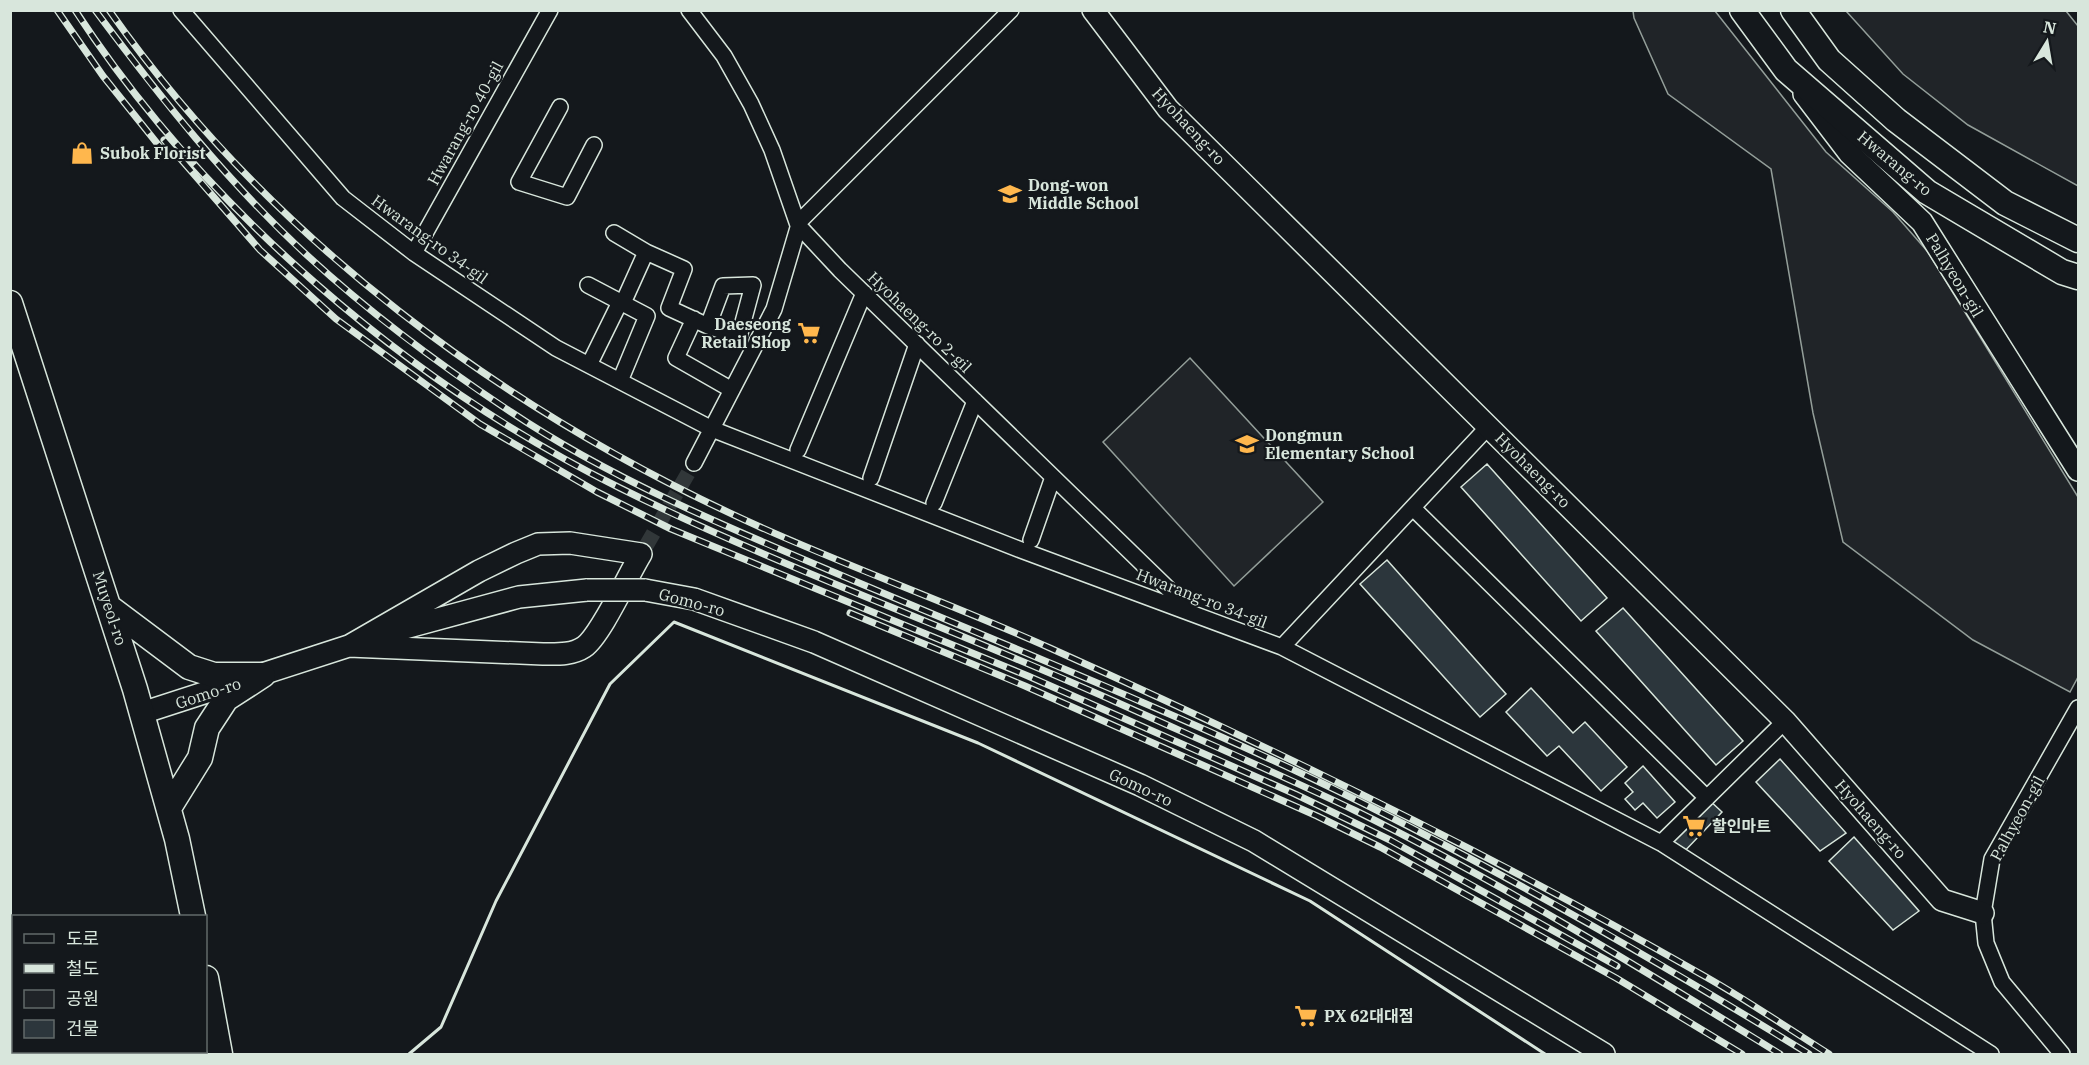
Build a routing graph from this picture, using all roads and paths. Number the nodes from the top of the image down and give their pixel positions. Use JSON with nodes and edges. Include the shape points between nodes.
{"nodes":[{"id":1,"x":181,"y":10,"type":"edge"},
{"id":2,"x":550,"y":10,"type":"edge"},
{"id":3,"x":689,"y":10,"type":"edge"},
{"id":4,"x":1011,"y":10,"type":"edge"},
{"id":5,"x":1093,"y":10,"type":"edge"},
{"id":6,"x":1742,"y":10,"type":"edge"},
{"id":7,"x":1793,"y":10,"type":"edge"},
{"id":8,"x":1786,"y":70,"type":"junction"},
{"id":9,"x":560,"y":107,"type":"dead end"},
{"id":10,"x":594,"y":145,"type":"dead end"},
{"id":11,"x":798,"y":225,"type":"junction"},
{"id":12,"x":614,"y":233,"type":"dead end"},
{"id":13,"x":2079,"y":240,"type":"edge"},
{"id":14,"x":646,"y":252,"type":"junction"},
{"id":15,"x":414,"y":253,"type":"junction"},
{"id":16,"x":2070,"y":274,"type":"edge"},
{"id":17,"x":588,"y":285,"type":"dead end"},
{"id":18,"x":864,"y":292,"type":"junction"},
{"id":19,"x":622,"y":302,"type":"junction"},
{"id":20,"x":10,"y":303,"type":"edge"},
{"id":21,"x":694,"y":319,"type":"junction"},
{"id":22,"x":708,"y":326,"type":"dead end"},
{"id":23,"x":917,"y":344,"type":"junction"},
{"id":24,"x":589,"y":364,"type":"junction"},
{"id":25,"x":620,"y":381,"type":"junction"},
{"id":26,"x":732,"y":390,"type":"junction"},
{"id":27,"x":975,"y":401,"type":"junction"},
{"id":28,"x":1489,"y":426,"type":"junction"},
{"id":29,"x":712,"y":429,"type":"junction"},
{"id":30,"x":798,"y":450,"type":"dead end"},
{"id":31,"x":694,"y":463,"type":"tunnel mouth"},
{"id":32,"x":2079,"y":470,"type":"edge"},
{"id":33,"x":1053,"y":477,"type":"junction"},
{"id":34,"x":871,"y":478,"type":"dead end"},
{"id":35,"x":934,"y":503,"type":"dead end"},
{"id":36,"x":1413,"y":508,"type":"junction"},
{"id":37,"x":1031,"y":540,"type":"dead end"},
{"id":38,"x":109,"y":607,"type":"junction"},
{"id":39,"x":1192,"y":613,"type":"junction"},
{"id":40,"x":349,"y":646,"type":"junction"},
{"id":41,"x":1282,"y":647,"type":"junction"},
{"id":42,"x":263,"y":675,"type":"junction"},
{"id":43,"x":2079,"y":708,"type":"edge"},
{"id":44,"x":141,"y":714,"type":"junction"},
{"id":45,"x":1785,"y":721,"type":"junction"},
{"id":46,"x":1707,"y":798,"type":"junction"},
{"id":47,"x":169,"y":808,"type":"junction"},
{"id":48,"x":1661,"y":843,"type":"junction"},
{"id":49,"x":1983,"y":913,"type":"junction"},
{"id":50,"x":193,"y":915,"type":"edge"},
{"id":51,"x":207,"y":992,"type":"edge"},
{"id":52,"x":220,"y":1054,"type":"edge"},
{"id":53,"x":1604,"y":1054,"type":"edge"},
{"id":54,"x":1991,"y":1054,"type":"edge"},
{"id":55,"x":2062,"y":1054,"type":"edge"}],
"edges":[{"from":1,"to":15,"type":"street","name":"Hwarang-ro 34-gil","via":[[344,198]]},
{"from":2,"to":15,"type":"street","name":"Hwarang-ro 40-gil"},
{"from":3,"to":11,"type":"street","name":"Hyohaeng-ro 2-gil","via":[[724,56],[751,104]]},
{"from":4,"to":11,"type":"street"},
{"from":5,"to":28,"type":"main road","name":"Hyohaeng-ro","via":[[1168,109]]},
{"from":6,"to":8,"type":"main road","name":"Hwarang-ro"},
{"from":7,"to":13,"type":"main road","name":"Hwarang-ro","via":[[1829,60],[1896,120],[2005,203]]},
{"from":8,"to":16,"type":"main road","name":"Hwarang-ro","via":[[1927,192]]},
{"from":8,"to":32,"type":"main road","name":"Palhyeon-gil","via":[[1848,153],[1922,222]]},
{"from":9,"to":10,"type":"street","via":[[519,182],[567,197]]},
{"from":11,"to":18,"type":"street","name":"Hyohaeng-ro 2-gil"},
{"from":11,"to":26,"type":"street","via":[[774,309]]},
{"from":12,"to":14,"type":"street"},
{"from":14,"to":19,"type":"street"},
{"from":14,"to":21,"type":"street","via":[[684,268],[669,308]]},
{"from":15,"to":24,"type":"street","name":"Hwarang-ro 34-gil","via":[[556,348]]},
{"from":17,"to":19,"type":"street"},
{"from":18,"to":23,"type":"street","name":"Hyohaeng-ro 2-gil"},
{"from":18,"to":30,"type":"street"},
{"from":19,"to":24,"type":"street"},
{"from":19,"to":25,"type":"street","via":[[647,316]]},
{"from":20,"to":38,"type":"main road","name":"Muyeol-ro"},
{"from":21,"to":22,"type":"street"},
{"from":21,"to":26,"type":"street","via":[[676,358]]},
{"from":23,"to":27,"type":"street","name":"Hyohaeng-ro 2-gil"},
{"from":23,"to":34,"type":"street"},
{"from":24,"to":25,"type":"street","name":"Hwarang-ro 34-gil"},
{"from":25,"to":29,"type":"street","name":"Hwarang-ro 34-gil"},
{"from":26,"to":29,"type":"street"},
{"from":27,"to":33,"type":"street","name":"Hyohaeng-ro 2-gil"},
{"from":27,"to":35,"type":"street"},
{"from":28,"to":36,"type":"street"},
{"from":28,"to":45,"type":"main road","name":"Hyohaeng-ro"},
{"from":29,"to":31,"type":"street"},
{"from":29,"to":39,"type":"street","name":"Hwarang-ro 34-gil"},
{"from":33,"to":37,"type":"street"},
{"from":33,"to":39,"type":"street","name":"Hyohaeng-ro 2-gil"},
{"from":36,"to":41,"type":"street"},
{"from":36,"to":46,"type":"street"},
{"from":38,"to":42,"type":"main road","via":[[189,667],[214,675]]},
{"from":38,"to":44,"type":"main road","name":"Muyeol-ro"},
{"from":39,"to":41,"type":"street","name":"Hwarang-ro 34-gil"},
{"from":40,"to":40,"type":"main road","via":[[566,654],[585,646],[598,629],[643,550],[538,544],[479,571]]},
{"from":40,"to":42,"type":"main road","name":"Gomo-ro"},
{"from":40,"to":53,"type":"main road","name":"Gomo-ro","bridge":true,"via":[[519,597],[587,590],[645,590],[694,599],[813,642],[1140,785],[1254,841]]},
{"from":41,"to":48,"type":"street","name":"Hwarang-ro 34-gil"},
{"from":42,"to":44,"type":"main road","name":"Gomo-ro"},
{"from":42,"to":47,"type":"main road","via":[[226,699],[207,729],[200,758]]},
{"from":43,"to":49,"type":"street","name":"Palhyeon-gil","via":[[1992,859]]},
{"from":44,"to":47,"type":"main road","name":"Muyeol-ro"},
{"from":45,"to":46,"type":"street"},
{"from":45,"to":49,"type":"main road","name":"Hyohaeng-ro","via":[[1942,900]]},
{"from":46,"to":48,"type":"street"},
{"from":47,"to":50,"type":"main road","name":"Muyeol-ro"},
{"from":48,"to":54,"type":"street","name":"Hwarang-ro 34-gil"},
{"from":49,"to":55,"type":"street","name":"Palhyeon-gil","via":[[1986,943],[2002,982]]},
{"from":51,"to":52,"type":"main road"}]}
